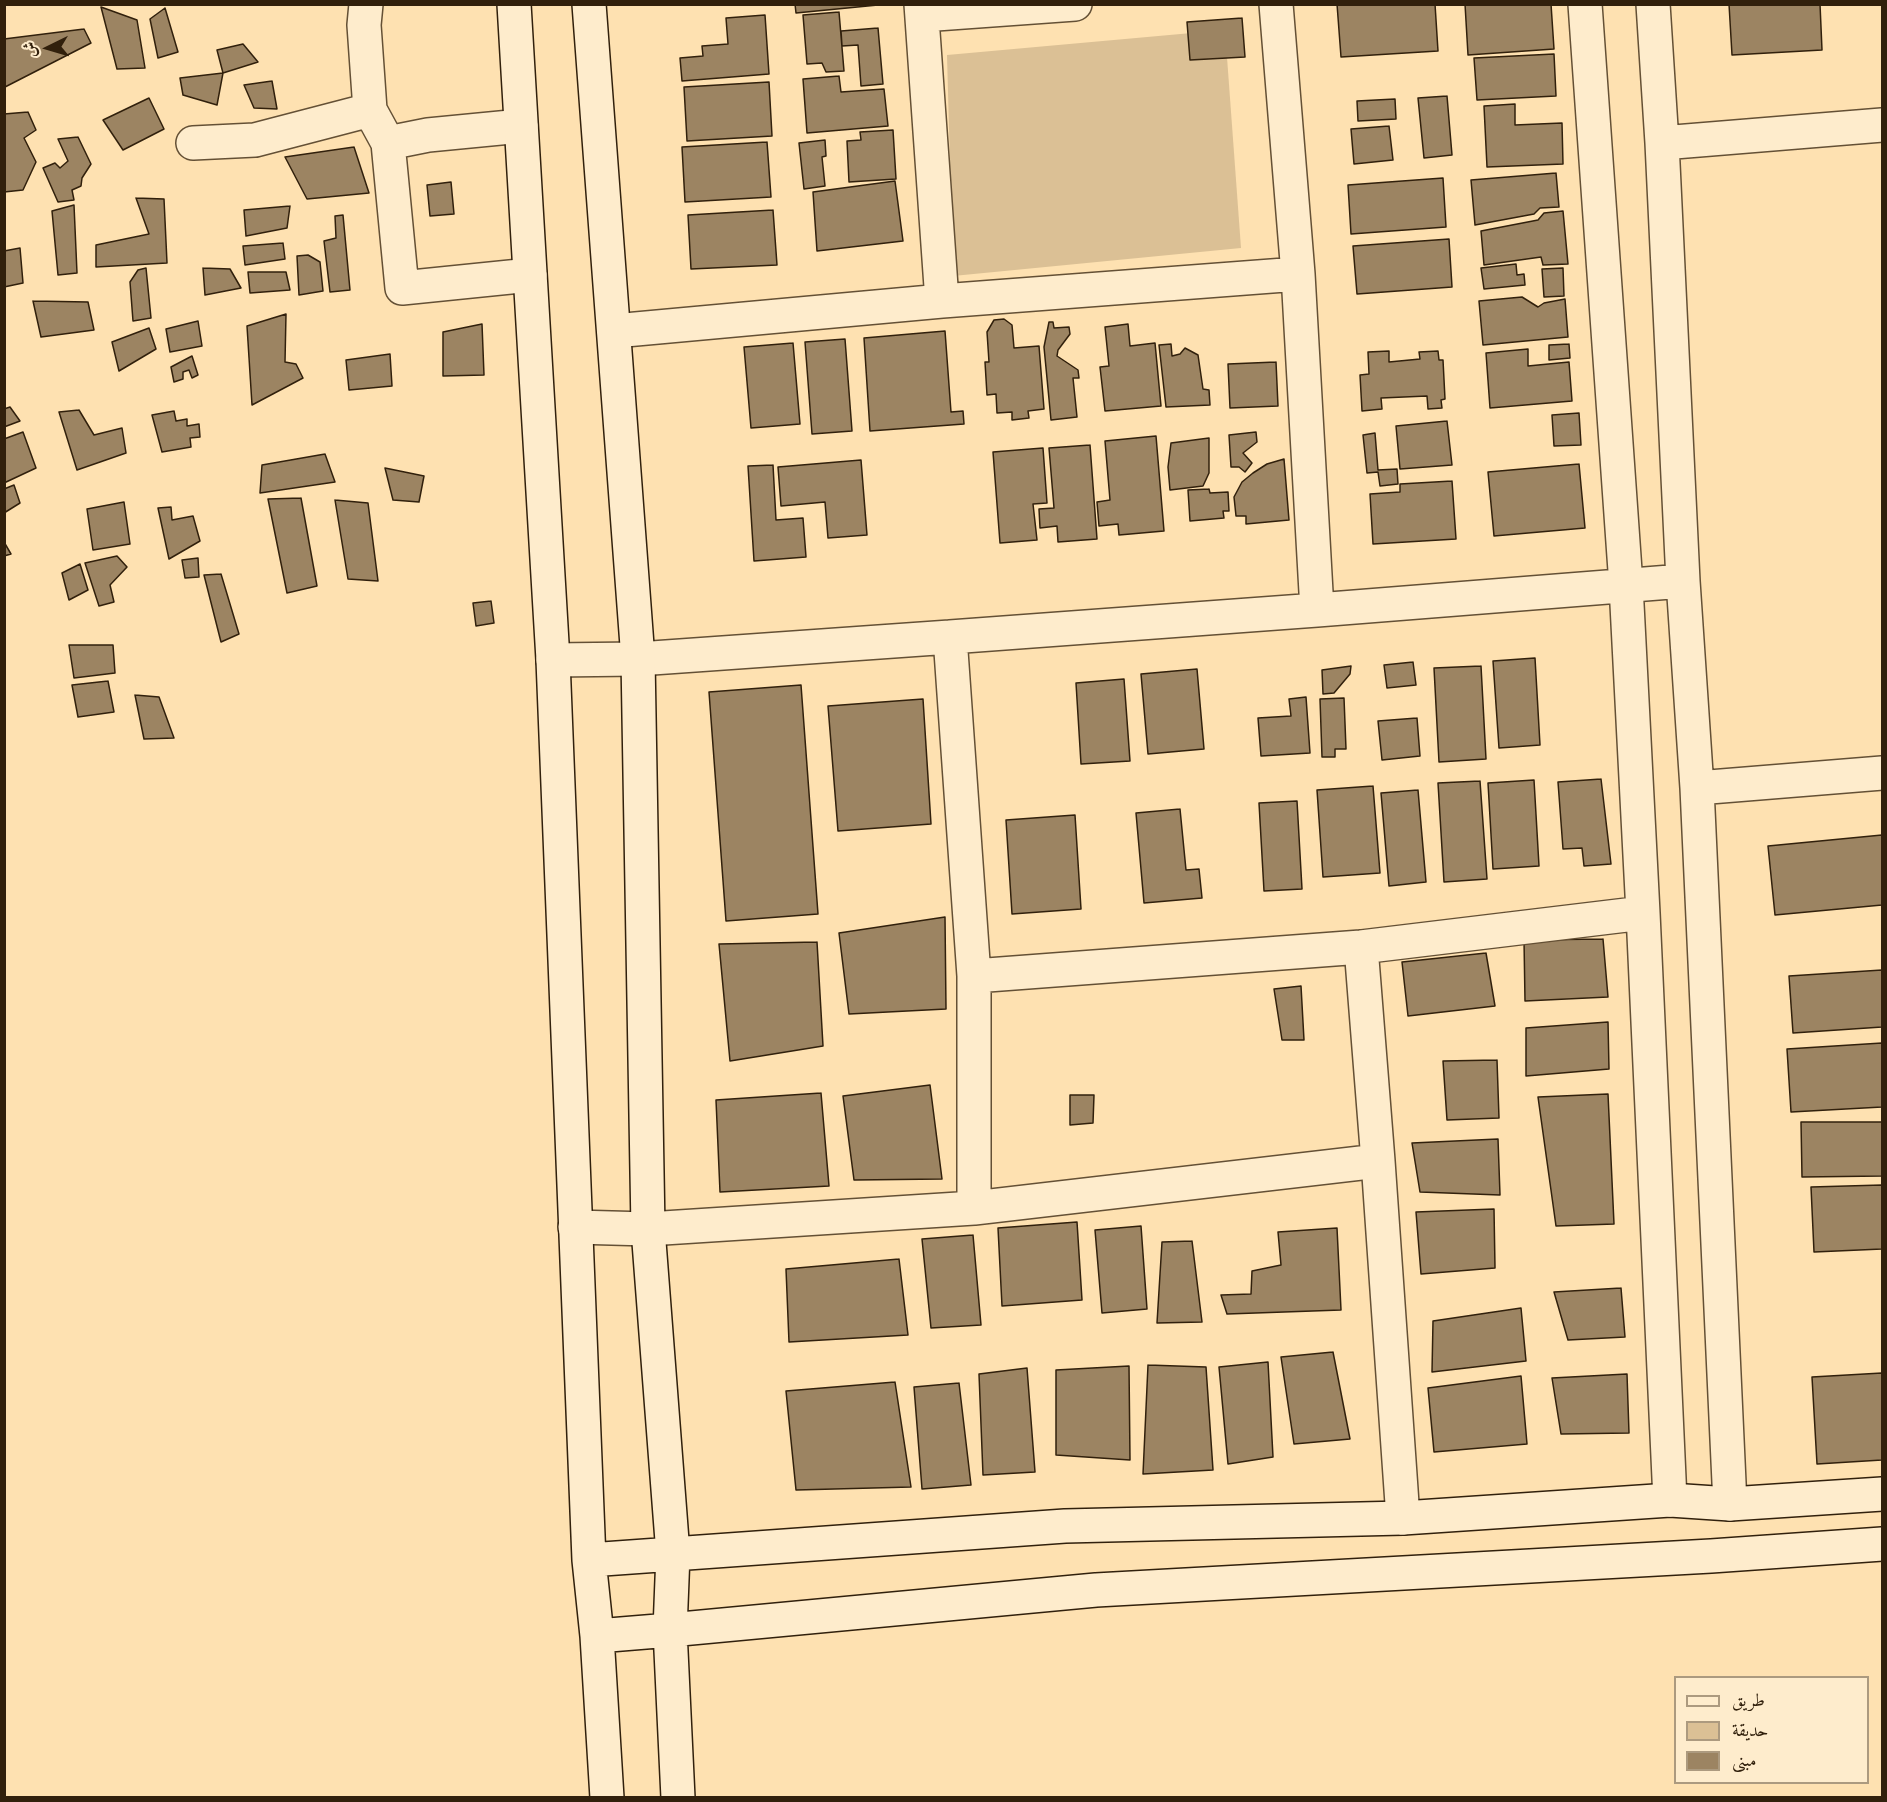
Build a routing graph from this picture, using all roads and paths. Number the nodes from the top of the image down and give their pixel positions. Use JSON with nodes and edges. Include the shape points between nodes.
{"nodes":[{"id":1,"x":366,"y":4,"type":"edge"},
{"id":2,"x":514,"y":4,"type":"edge"},
{"id":3,"x":590,"y":4,"type":"edge"},
{"id":4,"x":1075,"y":4,"type":"edge"},
{"id":5,"x":1276,"y":4,"type":"edge"},
{"id":6,"x":1585,"y":4,"type":"edge"},
{"id":7,"x":1653,"y":4,"type":"edge"},
{"id":8,"x":922,"y":10,"type":"edge"},
{"id":9,"x":370,"y":110,"type":"junction"},
{"id":10,"x":1882,"y":124,"type":"edge"},
{"id":11,"x":521,"y":126,"type":"junction"},
{"id":12,"x":193,"y":142,"type":"dead end"},
{"id":13,"x":388,"y":142,"type":"junction"},
{"id":14,"x":1662,"y":143,"type":"junction"},
{"id":15,"x":1299,"y":274,"type":"junction"},
{"id":16,"x":530,"y":275,"type":"junction"},
{"id":17,"x":942,"y":300,"type":"junction"},
{"id":18,"x":614,"y":331,"type":"junction"},
{"id":19,"x":1683,"y":581,"type":"junction"},
{"id":20,"x":1626,"y":585,"type":"junction"},
{"id":21,"x":1317,"y":610,"type":"junction"},
{"id":22,"x":950,"y":637,"type":"junction"},
{"id":23,"x":638,"y":659,"type":"junction"},
{"id":24,"x":553,"y":660,"type":"junction"},
{"id":25,"x":1882,"y":773,"type":"edge"},
{"id":26,"x":1697,"y":788,"type":"junction"},
{"id":27,"x":1643,"y":913,"type":"junction"},
{"id":28,"x":1361,"y":947,"type":"junction"},
{"id":29,"x":974,"y":976,"type":"junction"},
{"id":30,"x":1378,"y":1161,"type":"junction"},
{"id":31,"x":974,"y":1208,"type":"junction"},
{"id":32,"x":575,"y":1227,"type":"junction"},
{"id":33,"x":648,"y":1229,"type":"junction"},
{"id":34,"x":1882,"y":1494,"type":"edge"},
{"id":35,"x":1670,"y":1500,"type":"junction"},
{"id":36,"x":1730,"y":1504,"type":"junction"},
{"id":37,"x":1403,"y":1518,"type":"junction"},
{"id":38,"x":1882,"y":1544,"type":"edge"},
{"id":39,"x":673,"y":1554,"type":"junction"},
{"id":40,"x":589,"y":1560,"type":"junction"},
{"id":41,"x":670,"y":1630,"type":"junction"},
{"id":42,"x":597,"y":1636,"type":"junction"},
{"id":43,"x":607,"y":1797,"type":"edge"},
{"id":44,"x":678,"y":1797,"type":"edge"}],
"edges":[{"from":1,"to":9,"type":"street"},
{"from":2,"to":11,"type":"street"},
{"from":3,"to":18,"type":"street"},
{"from":4,"to":8,"type":"street"},
{"from":5,"to":15,"type":"street"},
{"from":6,"to":20,"type":"street"},
{"from":7,"to":14,"type":"street"},
{"from":8,"to":17,"type":"street"},
{"from":9,"to":12,"type":"street","via":[[255,140]]},
{"from":9,"to":13,"type":"street"},
{"from":10,"to":14,"type":"street"},
{"from":11,"to":13,"type":"street"},
{"from":11,"to":16,"type":"street"},
{"from":13,"to":16,"type":"street","via":[[402,288]]},
{"from":14,"to":19,"type":"street"},
{"from":15,"to":17,"type":"street"},
{"from":15,"to":21,"type":"street"},
{"from":16,"to":24,"type":"street"},
{"from":17,"to":18,"type":"street"},
{"from":18,"to":23,"type":"street"},
{"from":19,"to":20,"type":"street"},
{"from":19,"to":26,"type":"street"},
{"from":20,"to":21,"type":"street"},
{"from":20,"to":27,"type":"street"},
{"from":21,"to":22,"type":"street"},
{"from":22,"to":23,"type":"street"},
{"from":22,"to":29,"type":"street"},
{"from":23,"to":24,"type":"street"},
{"from":23,"to":33,"type":"street"},
{"from":24,"to":32,"type":"street"},
{"from":25,"to":26,"type":"street"},
{"from":26,"to":36,"type":"street"},
{"from":27,"to":28,"type":"street"},
{"from":27,"to":35,"type":"street"},
{"from":28,"to":29,"type":"street"},
{"from":28,"to":30,"type":"street"},
{"from":29,"to":31,"type":"street"},
{"from":30,"to":31,"type":"street"},
{"from":30,"to":37,"type":"street"},
{"from":31,"to":33,"type":"street"},
{"from":32,"to":33,"type":"street"},
{"from":32,"to":40,"type":"street"},
{"from":33,"to":39,"type":"street"},
{"from":34,"to":36,"type":"street"},
{"from":35,"to":36,"type":"street"},
{"from":35,"to":37,"type":"street"},
{"from":37,"to":39,"type":"street","via":[[1065,1526]]},
{"from":38,"to":41,"type":"street","via":[[1096,1590]]},
{"from":39,"to":40,"type":"street"},
{"from":39,"to":41,"type":"street"},
{"from":40,"to":42,"type":"street"},
{"from":41,"to":42,"type":"street"},
{"from":41,"to":44,"type":"street"},
{"from":42,"to":43,"type":"street"}]}
